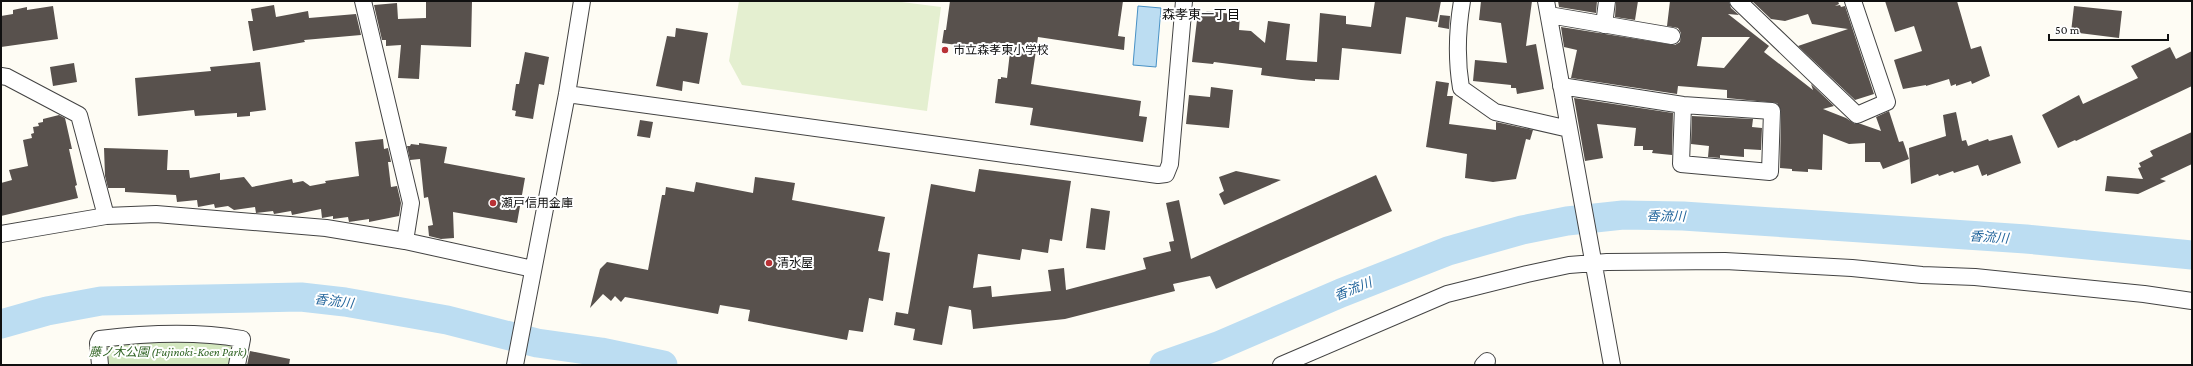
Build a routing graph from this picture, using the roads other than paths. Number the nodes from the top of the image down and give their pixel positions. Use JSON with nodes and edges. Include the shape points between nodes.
{"nodes":[{"id":1,"x":363,"y":1,"type":"edge"},
{"id":2,"x":582,"y":1,"type":"edge"},
{"id":3,"x":1184,"y":1,"type":"edge"},
{"id":4,"x":1462,"y":1,"type":"edge"},
{"id":5,"x":1607,"y":1,"type":"edge"},
{"id":6,"x":1738,"y":1,"type":"edge"},
{"id":7,"x":1854,"y":1,"type":"edge"},
{"id":8,"x":1547,"y":8,"type":"edge"},
{"id":9,"x":1604,"y":25,"type":"junction"},
{"id":10,"x":1672,"y":36,"type":"dead end"},
{"id":11,"x":1,"y":76,"type":"edge"},
{"id":12,"x":1561,"y":86,"type":"junction"},
{"id":13,"x":567,"y":94,"type":"junction"},
{"id":14,"x":1683,"y":105,"type":"junction"},
{"id":15,"x":1568,"y":129,"type":"junction"},
{"id":16,"x":106,"y":216,"type":"junction"},
{"id":17,"x":1,"y":234,"type":"edge"},
{"id":18,"x":405,"y":240,"type":"junction"},
{"id":19,"x":1594,"y":260,"type":"junction"},
{"id":20,"x":533,"y":269,"type":"junction"},
{"id":21,"x":2192,"y":301,"type":"edge"},
{"id":22,"x":100,"y":365,"type":"edge"},
{"id":23,"x":237,"y":365,"type":"edge"},
{"id":24,"x":515,"y":365,"type":"edge"},
{"id":25,"x":1281,"y":365,"type":"edge"},
{"id":26,"x":1612,"y":365,"type":"edge"}],
"edges":[{"from":1,"to":18,"type":"street","via":[[411,203]]},
{"from":2,"to":13,"type":"street"},
{"from":3,"to":13,"type":"street","via":[[1170,164],[1166,174],[1158,175]]},
{"from":4,"to":15,"type":"street","via":[[1457,28],[1456,61],[1461,88],[1495,112]]},
{"from":5,"to":9,"type":"street"},
{"from":6,"to":7,"type":"street","via":[[1857,115],[1887,102]]},
{"from":8,"to":9,"type":"street"},
{"from":8,"to":12,"type":"street"},
{"from":9,"to":10,"type":"street"},
{"from":11,"to":16,"type":"street","via":[[79,115]]},
{"from":12,"to":14,"type":"street"},
{"from":12,"to":15,"type":"street"},
{"from":13,"to":20,"type":"street"},
{"from":14,"to":14,"type":"street","via":[[1772,111],[1770,172],[1681,164]]},
{"from":15,"to":19,"type":"street"},
{"from":16,"to":17,"type":"street"},
{"from":16,"to":18,"type":"street","via":[[156,214],[244,221],[326,228]]},
{"from":18,"to":20,"type":"street"},
{"from":19,"to":21,"type":"street","via":[[1725,261],[1844,268],[1982,278]]},
{"from":19,"to":25,"type":"street","via":[[1447,294]]},
{"from":19,"to":26,"type":"street"},
{"from":20,"to":24,"type":"street"},
{"from":22,"to":23,"type":"street","via":[[100,339],[138,334],[242,339]]}]}
